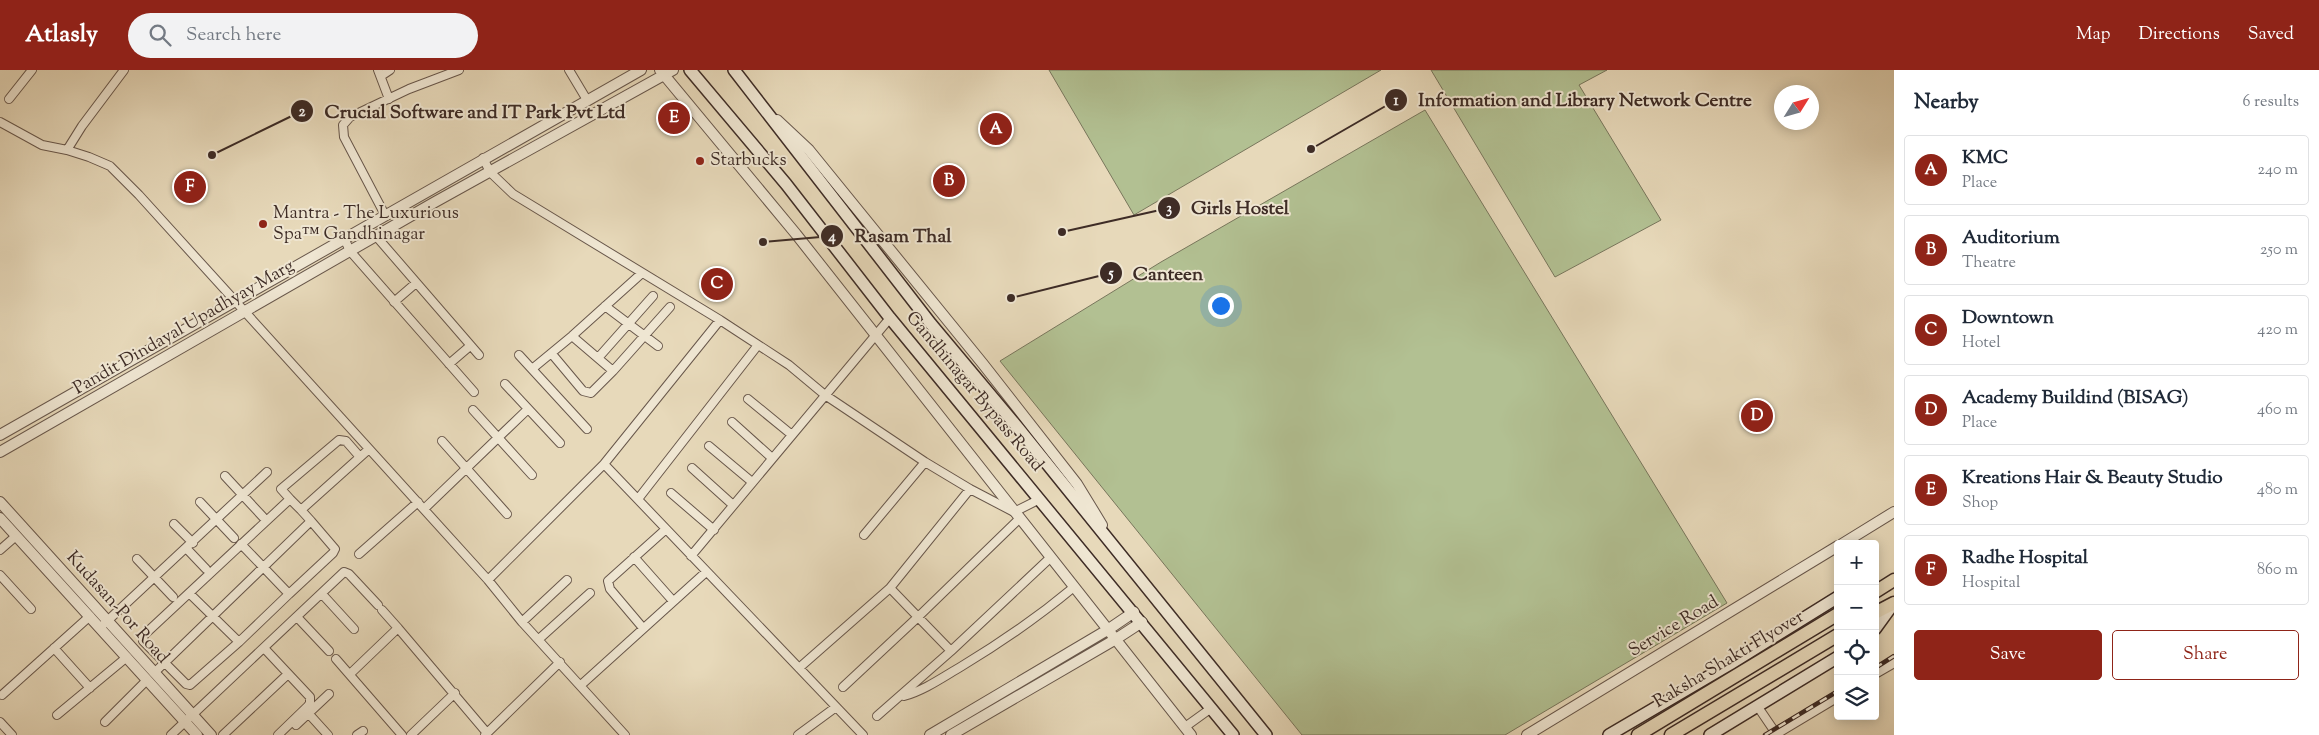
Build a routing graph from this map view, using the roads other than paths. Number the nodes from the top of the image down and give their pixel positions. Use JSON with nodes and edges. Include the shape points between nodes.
{"nodes":[{"id":1,"x":124,"y":70,"type":"edge"},
{"id":2,"x":390,"y":70,"type":"edge"},
{"id":3,"x":459,"y":70,"type":"edge"},
{"id":4,"x":569,"y":70,"type":"edge"},
{"id":5,"x":641,"y":70,"type":"edge"},
{"id":6,"x":690,"y":70,"type":"edge"},
{"id":7,"x":734,"y":70,"type":"edge"},
{"id":8,"x":29,"y":71,"type":"edge"},
{"id":9,"x":666,"y":72,"type":"edge"},
{"id":10,"x":380,"y":73,"type":"edge"},
{"id":11,"x":9,"y":99,"type":"dead end"},
{"id":12,"x":389,"y":99,"type":"junction"},
{"id":13,"x":587,"y":100,"type":"junction"},
{"id":14,"x":0,"y":122,"type":"edge"},
{"id":15,"x":67,"y":150,"type":"junction"},
{"id":16,"x":483,"y":158,"type":"junction"},
{"id":17,"x":490,"y":172,"type":"junction"},
{"id":18,"x":385,"y":215,"type":"junction"},
{"id":19,"x":376,"y":236,"type":"junction"},
{"id":20,"x":344,"y":238,"type":"junction"},
{"id":21,"x":350,"y":251,"type":"junction"},
{"id":22,"x":642,"y":272,"type":"junction"},
{"id":23,"x":416,"y":283,"type":"junction"},
{"id":24,"x":653,"y":296,"type":"dead end"},
{"id":25,"x":235,"y":300,"type":"junction"},
{"id":26,"x":394,"y":302,"type":"junction"},
{"id":27,"x":605,"y":306,"type":"junction"},
{"id":28,"x":670,"y":307,"type":"dead end"},
{"id":29,"x":244,"y":313,"type":"junction"},
{"id":30,"x":890,"y":318,"type":"junction"},
{"id":31,"x":720,"y":320,"type":"junction"},
{"id":32,"x":630,"y":323,"type":"junction"},
{"id":33,"x":645,"y":335,"type":"junction"},
{"id":34,"x":572,"y":336,"type":"junction"},
{"id":35,"x":875,"y":336,"type":"junction"},
{"id":36,"x":758,"y":345,"type":"junction"},
{"id":37,"x":470,"y":346,"type":"junction"},
{"id":38,"x":658,"y":346,"type":"dead end"},
{"id":39,"x":552,"y":354,"type":"junction"},
{"id":40,"x":479,"y":355,"type":"dead end"},
{"id":41,"x":519,"y":355,"type":"dead end"},
{"id":42,"x":598,"y":358,"type":"junction"},
{"id":43,"x":449,"y":364,"type":"junction"},
{"id":44,"x":532,"y":369,"type":"junction"},
{"id":45,"x":613,"y":371,"type":"junction"},
{"id":46,"x":504,"y":384,"type":"dead end"},
{"id":47,"x":474,"y":392,"type":"dead end"},
{"id":48,"x":824,"y":396,"type":"junction"},
{"id":49,"x":748,"y":399,"type":"dead end"},
{"id":50,"x":528,"y":409,"type":"junction"},
{"id":51,"x":473,"y":410,"type":"dead end"},
{"id":52,"x":732,"y":422,"type":"dead end"},
{"id":53,"x":587,"y":429,"type":"dead end"},
{"id":54,"x":0,"y":435,"type":"edge"},
{"id":55,"x":792,"y":435,"type":"junction"},
{"id":56,"x":498,"y":438,"type":"junction"},
{"id":57,"x":442,"y":441,"type":"dead end"},
{"id":58,"x":560,"y":443,"type":"dead end"},
{"id":59,"x":709,"y":446,"type":"dead end"},
{"id":60,"x":369,"y":449,"type":"junction"},
{"id":61,"x":0,"y":452,"type":"edge"},
{"id":62,"x":360,"y":457,"type":"junction"},
{"id":63,"x":772,"y":458,"type":"junction"},
{"id":64,"x":925,"y":462,"type":"junction"},
{"id":65,"x":604,"y":464,"type":"junction"},
{"id":66,"x":466,"y":468,"type":"junction"},
{"id":67,"x":692,"y":468,"type":"dead end"},
{"id":68,"x":267,"y":472,"type":"dead end"},
{"id":69,"x":532,"y":475,"type":"dead end"},
{"id":70,"x":226,"y":476,"type":"dead end"},
{"id":71,"x":752,"y":482,"type":"junction"},
{"id":72,"x":970,"y":489,"type":"junction"},
{"id":73,"x":672,"y":493,"type":"dead end"},
{"id":74,"x":243,"y":496,"type":"junction"},
{"id":75,"x":290,"y":499,"type":"junction"},
{"id":76,"x":638,"y":499,"type":"junction"},
{"id":77,"x":1040,"y":499,"type":"junction"},
{"id":78,"x":0,"y":502,"type":"edge"},
{"id":79,"x":200,"y":502,"type":"dead end"},
{"id":80,"x":418,"y":502,"type":"junction"},
{"id":81,"x":734,"y":506,"type":"junction"},
{"id":82,"x":424,"y":509,"type":"junction"},
{"id":83,"x":301,"y":510,"type":"junction"},
{"id":84,"x":1894,"y":512,"type":"edge"},
{"id":85,"x":507,"y":514,"type":"dead end"},
{"id":86,"x":1017,"y":516,"type":"junction"},
{"id":87,"x":263,"y":517,"type":"dead end"},
{"id":88,"x":0,"y":518,"type":"edge"},
{"id":89,"x":217,"y":520,"type":"junction"},
{"id":90,"x":311,"y":521,"type":"junction"},
{"id":91,"x":174,"y":524,"type":"dead end"},
{"id":92,"x":666,"y":529,"type":"junction"},
{"id":93,"x":714,"y":530,"type":"junction"},
{"id":94,"x":864,"y":535,"type":"dead end"},
{"id":95,"x":16,"y":536,"type":"junction"},
{"id":96,"x":234,"y":538,"type":"dead end"},
{"id":97,"x":1848,"y":540,"type":"edge"},
{"id":98,"x":193,"y":542,"type":"junction"},
{"id":99,"x":241,"y":544,"type":"junction"},
{"id":100,"x":1834,"y":548,"type":"edge"},
{"id":101,"x":187,"y":549,"type":"junction"},
{"id":102,"x":0,"y":550,"type":"edge"},
{"id":103,"x":359,"y":554,"type":"dead end"},
{"id":104,"x":691,"y":556,"type":"junction"},
{"id":105,"x":634,"y":557,"type":"junction"},
{"id":106,"x":1050,"y":558,"type":"junction"},
{"id":107,"x":137,"y":560,"type":"dead end"},
{"id":108,"x":262,"y":568,"type":"junction"},
{"id":109,"x":206,"y":569,"type":"dead end"},
{"id":110,"x":706,"y":572,"type":"junction"},
{"id":111,"x":0,"y":575,"type":"edge"},
{"id":112,"x":154,"y":578,"type":"junction"},
{"id":113,"x":1894,"y":579,"type":"edge"},
{"id":114,"x":488,"y":580,"type":"junction"},
{"id":115,"x":567,"y":580,"type":"dead end"},
{"id":116,"x":1879,"y":583,"type":"edge"},
{"id":117,"x":1074,"y":587,"type":"junction"},
{"id":118,"x":890,"y":588,"type":"junction"},
{"id":119,"x":1879,"y":589,"type":"edge"},
{"id":120,"x":189,"y":593,"type":"junction"},
{"id":121,"x":590,"y":593,"type":"dead end"},
{"id":122,"x":289,"y":594,"type":"junction"},
{"id":123,"x":322,"y":594,"type":"junction"},
{"id":124,"x":173,"y":598,"type":"dead end"},
{"id":125,"x":1834,"y":599,"type":"edge"},
{"id":126,"x":673,"y":601,"type":"junction"},
{"id":127,"x":1894,"y":603,"type":"edge"},
{"id":128,"x":31,"y":609,"type":"dead end"},
{"id":129,"x":1879,"y":611,"type":"edge"},
{"id":130,"x":1134,"y":612,"type":"junction"},
{"id":131,"x":90,"y":616,"type":"junction"},
{"id":132,"x":213,"y":616,"type":"junction"},
{"id":133,"x":918,"y":616,"type":"junction"},
{"id":134,"x":297,"y":617,"type":"junction"},
{"id":135,"x":1834,"y":617,"type":"edge"},
{"id":136,"x":522,"y":622,"type":"junction"},
{"id":137,"x":1142,"y":622,"type":"junction"},
{"id":138,"x":104,"y":624,"type":"junction"},
{"id":139,"x":1879,"y":624,"type":"edge"},
{"id":140,"x":398,"y":628,"type":"junction"},
{"id":141,"x":644,"y":628,"type":"junction"},
{"id":142,"x":354,"y":629,"type":"dead end"},
{"id":143,"x":1109,"y":629,"type":"junction"},
{"id":144,"x":1834,"y":637,"type":"edge"},
{"id":145,"x":539,"y":639,"type":"junction"},
{"id":146,"x":1116,"y":639,"type":"junction"},
{"id":147,"x":239,"y":642,"type":"junction"},
{"id":148,"x":54,"y":648,"type":"junction"},
{"id":149,"x":264,"y":648,"type":"junction"},
{"id":150,"x":951,"y":651,"type":"junction"},
{"id":151,"x":329,"y":652,"type":"dead end"},
{"id":152,"x":127,"y":657,"type":"junction"},
{"id":153,"x":336,"y":660,"type":"dead end"},
{"id":154,"x":1834,"y":660,"type":"edge"},
{"id":155,"x":560,"y":662,"type":"junction"},
{"id":156,"x":1894,"y":662,"type":"edge"},
{"id":157,"x":164,"y":663,"type":"junction"},
{"id":158,"x":799,"y":668,"type":"junction"},
{"id":159,"x":1879,"y":671,"type":"edge"},
{"id":160,"x":288,"y":674,"type":"junction"},
{"id":161,"x":350,"y":674,"type":"junction"},
{"id":162,"x":151,"y":676,"type":"junction"},
{"id":163,"x":581,"y":685,"type":"junction"},
{"id":164,"x":90,"y":688,"type":"junction"},
{"id":165,"x":843,"y":688,"type":"dead end"},
{"id":166,"x":455,"y":693,"type":"junction"},
{"id":167,"x":329,"y":694,"type":"dead end"},
{"id":168,"x":2,"y":695,"type":"dead end"},
{"id":169,"x":900,"y":698,"type":"junction"},
{"id":170,"x":1834,"y":698,"type":"edge"},
{"id":171,"x":836,"y":707,"type":"junction"},
{"id":172,"x":1758,"y":707,"type":"junction"},
{"id":173,"x":1210,"y":709,"type":"junction"},
{"id":174,"x":308,"y":713,"type":"junction"},
{"id":175,"x":58,"y":715,"type":"dead end"},
{"id":176,"x":878,"y":716,"type":"dead end"},
{"id":177,"x":190,"y":719,"type":"junction"},
{"id":178,"x":0,"y":722,"type":"edge"},
{"id":179,"x":105,"y":722,"type":"dead end"},
{"id":180,"x":1188,"y":731,"type":"edge"},
{"id":181,"x":486,"y":734,"type":"edge"},
{"id":182,"x":12,"y":735,"type":"edge"},
{"id":183,"x":171,"y":735,"type":"edge"},
{"id":184,"x":197,"y":735,"type":"edge"},
{"id":185,"x":211,"y":735,"type":"edge"},
{"id":186,"x":223,"y":735,"type":"edge"},
{"id":187,"x":278,"y":735,"type":"edge"},
{"id":188,"x":285,"y":735,"type":"edge"},
{"id":189,"x":328,"y":735,"type":"edge"},
{"id":190,"x":402,"y":735,"type":"edge"},
{"id":191,"x":411,"y":735,"type":"edge"},
{"id":192,"x":625,"y":735,"type":"edge"},
{"id":193,"x":798,"y":735,"type":"edge"},
{"id":194,"x":863,"y":735,"type":"edge"},
{"id":195,"x":930,"y":735,"type":"edge"},
{"id":196,"x":951,"y":735,"type":"edge"},
{"id":197,"x":1233,"y":735,"type":"edge"},
{"id":198,"x":1266,"y":735,"type":"edge"},
{"id":199,"x":1527,"y":735,"type":"edge"},
{"id":200,"x":1609,"y":735,"type":"edge"},
{"id":201,"x":1638,"y":735,"type":"edge"},
{"id":202,"x":1670,"y":735,"type":"edge"},
{"id":203,"x":1710,"y":735,"type":"edge"},
{"id":204,"x":1775,"y":735,"type":"edge"}],
"edges":[{"from":1,"to":15,"type":"street"},
{"from":2,"to":10,"type":"street"},
{"from":3,"to":12,"type":"street"},
{"from":4,"to":13,"type":"street"},
{"from":5,"to":13,"type":"street","name":"Pandit Dindayal Upadhyay Marg"},
{"from":6,"to":30,"type":"main road","name":"Gandhinagar Bypass Road","via":[[786,184]]},
{"from":7,"to":198,"type":"main road","name":"Gandhinagar Bypass Road","via":[[931,324]]},
{"from":8,"to":11,"type":"street"},
{"from":9,"to":17,"type":"street","name":"Pandit Dindayal Upadhyay Marg"},
{"from":9,"to":35,"type":"street"},
{"from":10,"to":12,"type":"street"},
{"from":12,"to":18,"type":"street","via":[[350,117],[343,126],[344,137]]},
{"from":13,"to":16,"type":"street","name":"Pandit Dindayal Upadhyay Marg"},
{"from":14,"to":15,"type":"street","via":[[42,145]]},
{"from":15,"to":25,"type":"street","via":[[110,166]]},
{"from":16,"to":17,"type":"street"},
{"from":16,"to":18,"type":"street","name":"Pandit Dindayal Upadhyay Marg"},
{"from":17,"to":19,"type":"street","name":"Pandit Dindayal Upadhyay Marg"},
{"from":17,"to":22,"type":"street","via":[[513,194]]},
{"from":18,"to":20,"type":"street","name":"Pandit Dindayal Upadhyay Marg"},
{"from":19,"to":21,"type":"street","name":"Pandit Dindayal Upadhyay Marg"},
{"from":19,"to":23,"type":"street"},
{"from":20,"to":21,"type":"street"},
{"from":20,"to":25,"type":"street","name":"Pandit Dindayal Upadhyay Marg"},
{"from":21,"to":26,"type":"street"},
{"from":21,"to":29,"type":"street","name":"Pandit Dindayal Upadhyay Marg"},
{"from":22,"to":27,"type":"street"},
{"from":22,"to":31,"type":"street"},
{"from":23,"to":26,"type":"street"},
{"from":23,"to":37,"type":"street"},
{"from":24,"to":32,"type":"street"},
{"from":25,"to":29,"type":"street"},
{"from":25,"to":54,"type":"street","name":"Pandit Dindayal Upadhyay Marg"},
{"from":26,"to":43,"type":"street"},
{"from":27,"to":32,"type":"street"},
{"from":27,"to":34,"type":"street"},
{"from":28,"to":33,"type":"street"},
{"from":29,"to":60,"type":"street"},
{"from":29,"to":61,"type":"street","name":"Pandit Dindayal Upadhyay Marg"},
{"from":30,"to":35,"type":"street"},
{"from":30,"to":77,"type":"main road","name":"Gandhinagar Bypass Road"},
{"from":31,"to":36,"type":"street"},
{"from":31,"to":65,"type":"street"},
{"from":32,"to":33,"type":"street"},
{"from":32,"to":42,"type":"street"},
{"from":33,"to":38,"type":"street"},
{"from":33,"to":45,"type":"street"},
{"from":34,"to":39,"type":"street"},
{"from":34,"to":42,"type":"street"},
{"from":35,"to":48,"type":"street"},
{"from":35,"to":86,"type":"street"},
{"from":36,"to":48,"type":"street","via":[[788,365]]},
{"from":36,"to":76,"type":"street"},
{"from":37,"to":40,"type":"street"},
{"from":37,"to":43,"type":"street"},
{"from":39,"to":44,"type":"street"},
{"from":39,"to":45,"type":"street","via":[[587,393]]},
{"from":41,"to":44,"type":"street"},
{"from":42,"to":45,"type":"street"},
{"from":43,"to":47,"type":"street"},
{"from":44,"to":53,"type":"street"},
{"from":46,"to":50,"type":"street"},
{"from":48,"to":55,"type":"street"},
{"from":48,"to":64,"type":"street"},
{"from":49,"to":55,"type":"street"},
{"from":50,"to":56,"type":"street"},
{"from":50,"to":58,"type":"street"},
{"from":51,"to":56,"type":"street"},
{"from":52,"to":63,"type":"street"},
{"from":55,"to":63,"type":"street"},
{"from":56,"to":66,"type":"street"},
{"from":56,"to":69,"type":"street"},
{"from":57,"to":66,"type":"street"},
{"from":59,"to":71,"type":"street"},
{"from":60,"to":62,"type":"street"},
{"from":60,"to":80,"type":"street"},
{"from":62,"to":75,"type":"street","via":[[346,441],[339,440],[281,489]]},
{"from":62,"to":83,"type":"street"},
{"from":63,"to":71,"type":"street"},
{"from":64,"to":72,"type":"street"},
{"from":64,"to":94,"type":"street"},
{"from":65,"to":76,"type":"street"},
{"from":65,"to":114,"type":"street"},
{"from":66,"to":82,"type":"street"},
{"from":66,"to":85,"type":"street"},
{"from":67,"to":81,"type":"street"},
{"from":68,"to":74,"type":"street"},
{"from":70,"to":74,"type":"street"},
{"from":71,"to":81,"type":"street"},
{"from":72,"to":86,"type":"street"},
{"from":72,"to":118,"type":"street"},
{"from":73,"to":93,"type":"street"},
{"from":74,"to":87,"type":"street"},
{"from":74,"to":89,"type":"street"},
{"from":75,"to":83,"type":"street"},
{"from":75,"to":99,"type":"street"},
{"from":76,"to":92,"type":"street"},
{"from":77,"to":86,"type":"street"},
{"from":77,"to":130,"type":"main road","name":"Gandhinagar Bypass Road"},
{"from":78,"to":138,"type":"street","name":"Kudasan-Por Road"},
{"from":79,"to":89,"type":"street"},
{"from":80,"to":82,"type":"street"},
{"from":80,"to":103,"type":"street"},
{"from":81,"to":93,"type":"street"},
{"from":82,"to":114,"type":"street"},
{"from":83,"to":90,"type":"street"},
{"from":84,"to":97,"type":"street"},
{"from":86,"to":106,"type":"street"},
{"from":86,"to":133,"type":"street"},
{"from":88,"to":95,"type":"street","name":"Kudasan-Por Road"},
{"from":89,"to":96,"type":"street"},
{"from":89,"to":98,"type":"street"},
{"from":90,"to":108,"type":"street"},
{"from":90,"to":122,"type":"street","via":[[334,549],[333,553]]},
{"from":91,"to":98,"type":"street"},
{"from":92,"to":104,"type":"street"},
{"from":92,"to":105,"type":"street"},
{"from":93,"to":104,"type":"street"},
{"from":95,"to":102,"type":"street"},
{"from":95,"to":131,"type":"street","name":"Kudasan-Por Road"},
{"from":98,"to":101,"type":"street"},
{"from":99,"to":108,"type":"street"},
{"from":99,"to":120,"type":"street"},
{"from":100,"to":199,"type":"street","name":"Service Road"},
{"from":101,"to":109,"type":"street"},
{"from":101,"to":112,"type":"street"},
{"from":104,"to":110,"type":"street"},
{"from":105,"to":126,"type":"street"},
{"from":105,"to":141,"type":"street","via":[[611,577],[608,585]]},
{"from":106,"to":117,"type":"street"},
{"from":106,"to":150,"type":"street"},
{"from":107,"to":112,"type":"street"},
{"from":108,"to":122,"type":"street"},
{"from":108,"to":132,"type":"street"},
{"from":110,"to":126,"type":"street"},
{"from":110,"to":158,"type":"street"},
{"from":111,"to":128,"type":"street"},
{"from":112,"to":124,"type":"street"},
{"from":112,"to":138,"type":"street"},
{"from":113,"to":116,"type":"main road"},
{"from":113,"to":119,"type":"main road"},
{"from":114,"to":136,"type":"street"},
{"from":115,"to":136,"type":"street"},
{"from":117,"to":143,"type":"street"},
{"from":117,"to":169,"type":"street","via":[[997,645],[933,683]]},
{"from":118,"to":133,"type":"street"},
{"from":118,"to":158,"type":"street"},
{"from":120,"to":132,"type":"street"},
{"from":120,"to":157,"type":"street","via":[[142,638]]},
{"from":121,"to":145,"type":"street"},
{"from":122,"to":147,"type":"street"},
{"from":123,"to":134,"type":"street"},
{"from":123,"to":140,"type":"street","via":[[347,572]]},
{"from":123,"to":142,"type":"street"},
{"from":125,"to":200,"type":"main road"},
{"from":126,"to":141,"type":"street"},
{"from":127,"to":129,"type":"main road"},
{"from":127,"to":139,"type":"main road"},
{"from":130,"to":137,"type":"main road","name":"Gandhinagar Bypass Road"},
{"from":130,"to":143,"type":"street"},
{"from":131,"to":138,"type":"street","name":"Kudasan-Por Road"},
{"from":131,"to":148,"type":"street"},
{"from":132,"to":147,"type":"street"},
{"from":132,"to":157,"type":"street"},
{"from":133,"to":150,"type":"street"},
{"from":133,"to":165,"type":"street"},
{"from":134,"to":149,"type":"street"},
{"from":134,"to":151,"type":"street"},
{"from":135,"to":201,"type":"main road","name":"Raksha Shakti Flyover"},
{"from":136,"to":145,"type":"street"},
{"from":137,"to":146,"type":"street"},
{"from":137,"to":173,"type":"main road","name":"Gandhinagar Bypass Road"},
{"from":138,"to":152,"type":"street","name":"Kudasan-Por Road"},
{"from":138,"to":162,"type":"street","name":"Kudasan-Por Road"},
{"from":140,"to":161,"type":"street"},
{"from":140,"to":166,"type":"street"},
{"from":141,"to":163,"type":"street"},
{"from":143,"to":146,"type":"street"},
{"from":143,"to":195,"type":"street"},
{"from":144,"to":202,"type":"main road","name":"Raksha Shakti Flyover"},
{"from":145,"to":155,"type":"street"},
{"from":146,"to":180,"type":"street"},
{"from":146,"to":196,"type":"street"},
{"from":147,"to":157,"type":"street","via":[[190,685]]},
{"from":148,"to":164,"type":"street"},
{"from":148,"to":168,"type":"street"},
{"from":149,"to":160,"type":"street"},
{"from":149,"to":177,"type":"street"},
{"from":150,"to":169,"type":"street"},
{"from":152,"to":162,"type":"street","name":"Kudasan-Por Road"},
{"from":152,"to":164,"type":"street"},
{"from":153,"to":161,"type":"street"},
{"from":154,"to":172,"type":"main road"},
{"from":155,"to":163,"type":"street"},
{"from":155,"to":181,"type":"street"},
{"from":156,"to":159,"type":"street"},
{"from":157,"to":162,"type":"street"},
{"from":158,"to":171,"type":"street"},
{"from":160,"to":186,"type":"street"},
{"from":160,"to":187,"type":"street","via":[[310,697],[310,702]]},
{"from":161,"to":190,"type":"street"},
{"from":162,"to":177,"type":"street","name":"Kudasan-Por Road"},
{"from":162,"to":179,"type":"street"},
{"from":163,"to":192,"type":"street"},
{"from":164,"to":175,"type":"street"},
{"from":166,"to":181,"type":"street"},
{"from":166,"to":191,"type":"street"},
{"from":167,"to":174,"type":"street"},
{"from":169,"to":176,"type":"street"},
{"from":170,"to":204,"type":"street"},
{"from":171,"to":193,"type":"street"},
{"from":171,"to":194,"type":"street"},
{"from":172,"to":203,"type":"main road"},
{"from":172,"to":204,"type":"street"},
{"from":173,"to":180,"type":"street"},
{"from":173,"to":197,"type":"main road","name":"Gandhinagar Bypass Road"},
{"from":174,"to":188,"type":"street"},
{"from":174,"to":189,"type":"street"},
{"from":177,"to":183,"type":"street"},
{"from":177,"to":184,"type":"street","name":"Kudasan-Por Road"},
{"from":177,"to":185,"type":"street","name":"Kudasan-Por Road"},
{"from":178,"to":182,"type":"street"}]}
